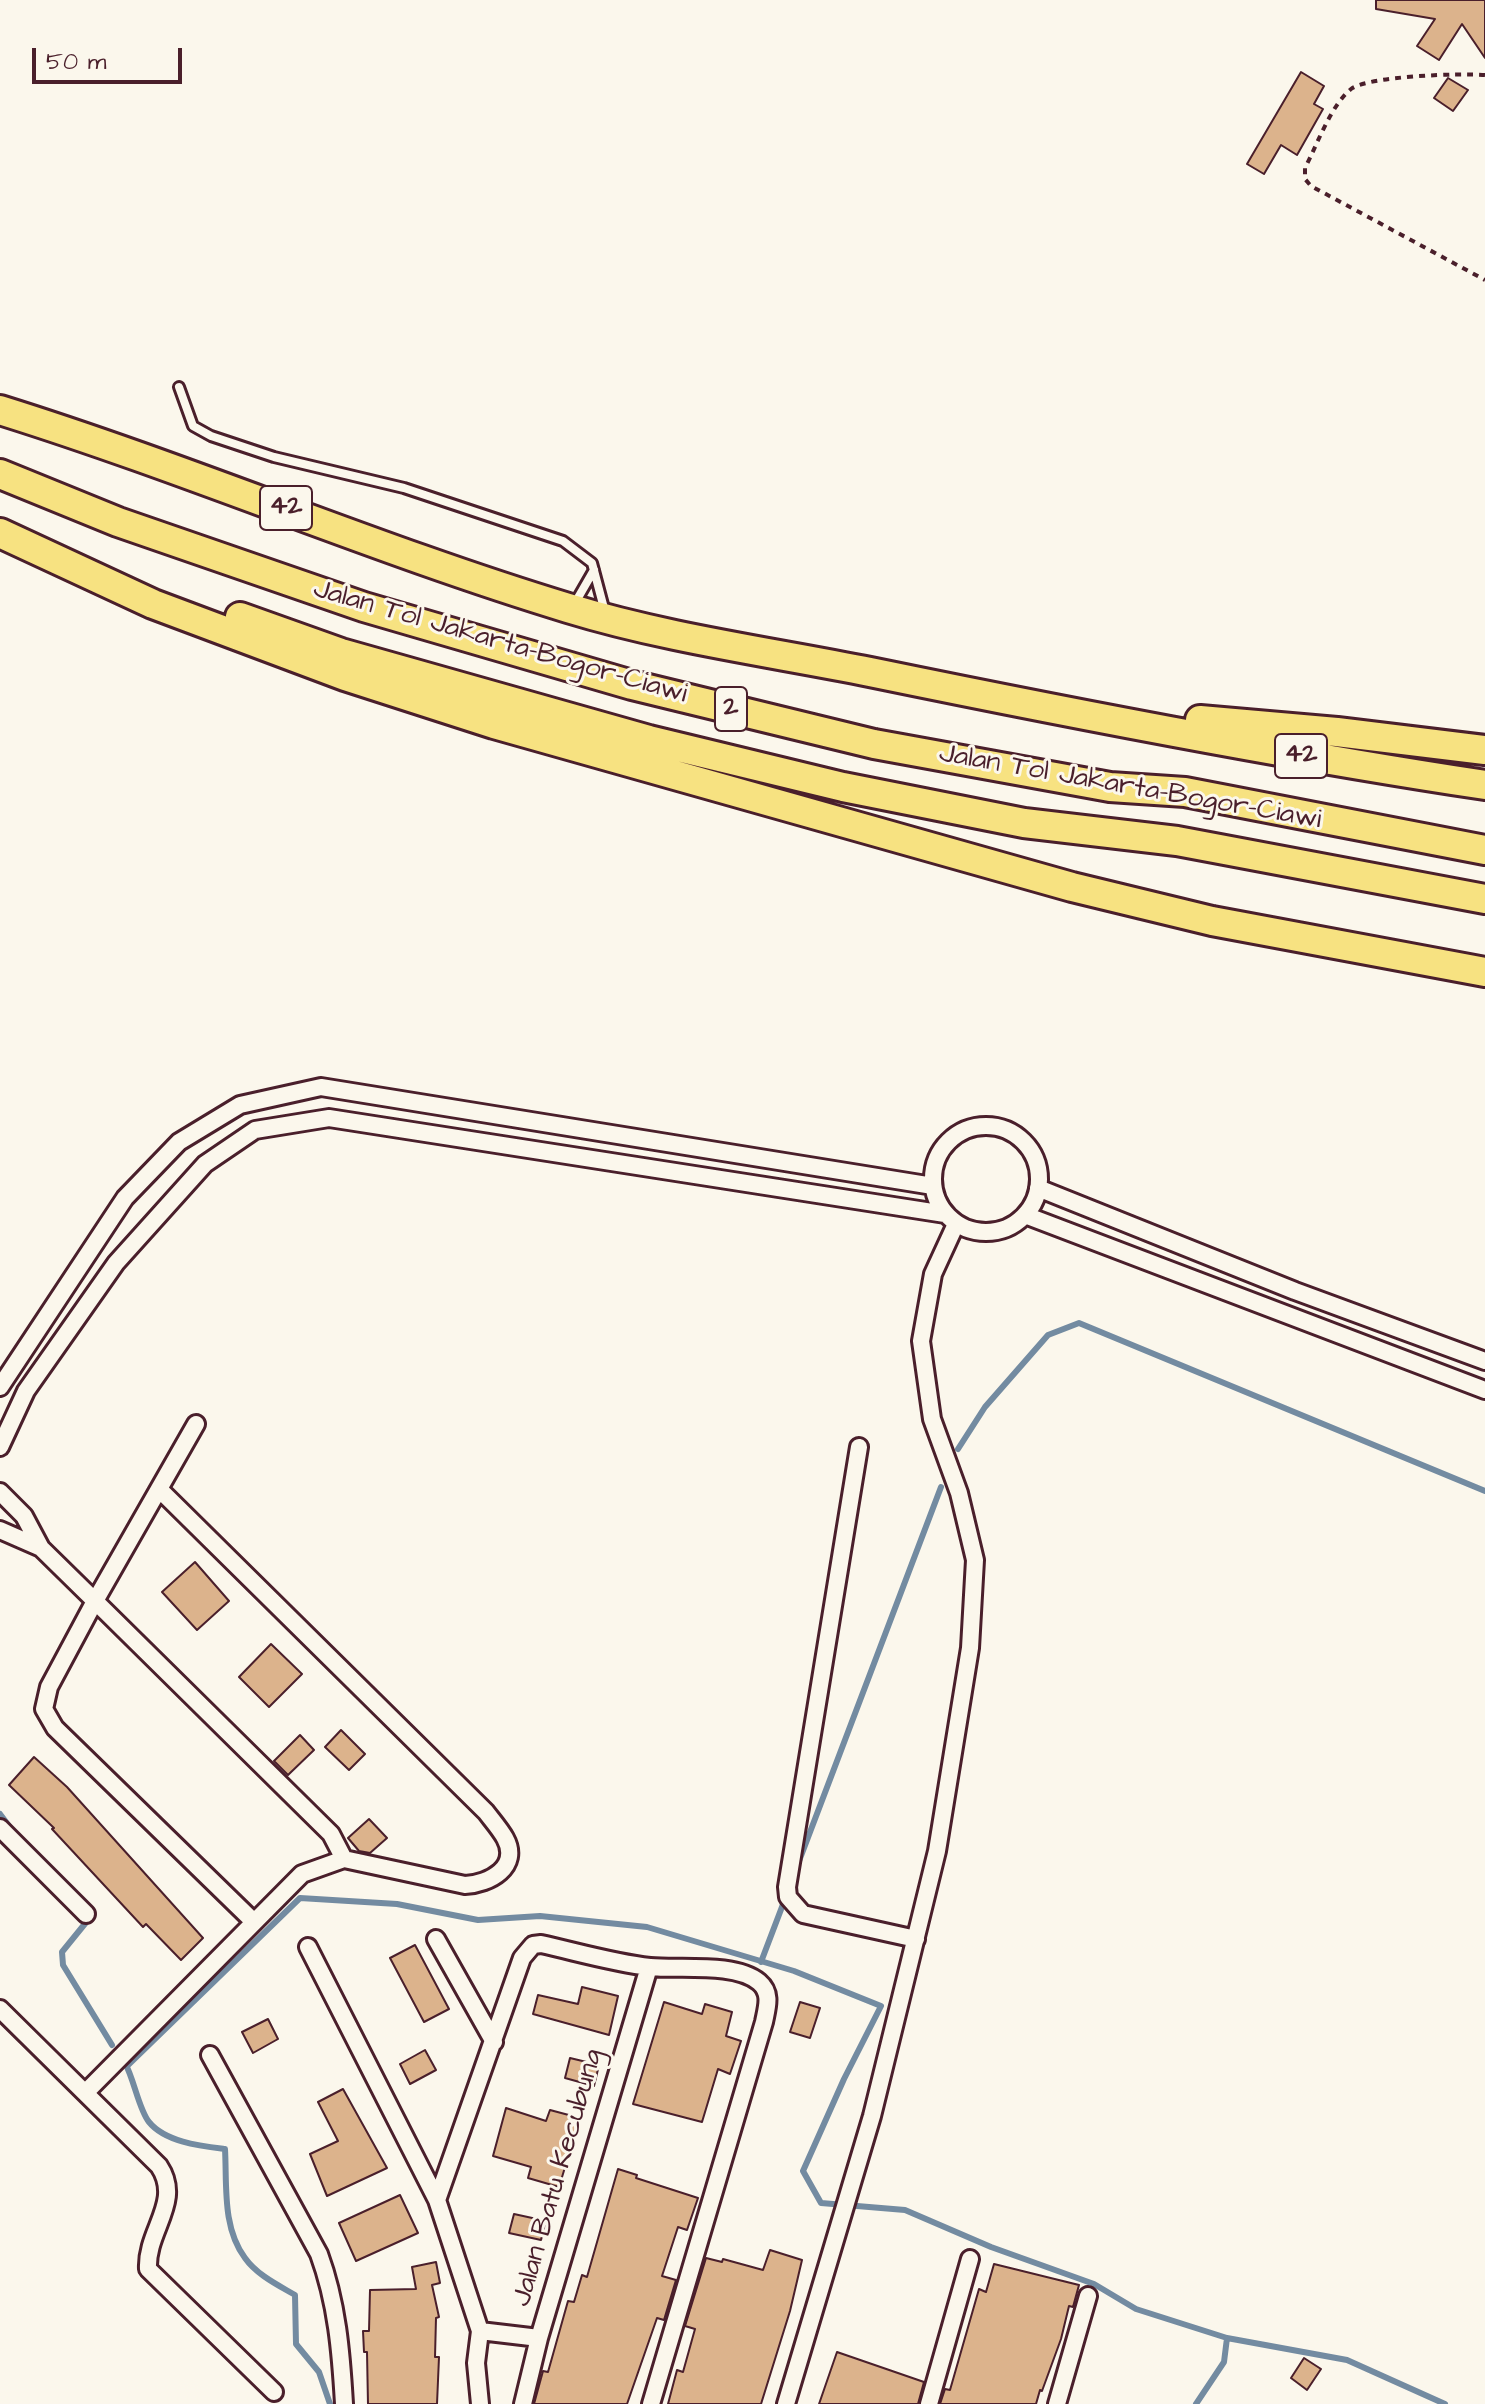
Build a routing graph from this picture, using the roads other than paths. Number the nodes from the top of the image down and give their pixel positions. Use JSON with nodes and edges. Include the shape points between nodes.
{"nodes":[{"id":1,"x":179,"y":387,"type":"dead end"},
{"id":2,"x":0,"y":410,"type":"edge"},
{"id":3,"x":0,"y":474,"type":"edge"},
{"id":4,"x":0,"y":531,"type":"edge"},
{"id":5,"x":594,"y":569,"type":"junction"},
{"id":6,"x":571,"y":609,"type":"junction"},
{"id":7,"x":606,"y":617,"type":"junction"},
{"id":8,"x":1119,"y":720,"type":"junction"},
{"id":9,"x":1485,"y":750,"type":"edge"},
{"id":10,"x":1485,"y":785,"type":"edge"},
{"id":11,"x":1485,"y":850,"type":"edge"},
{"id":12,"x":1485,"y":899,"type":"edge"},
{"id":13,"x":1485,"y":972,"type":"edge"},
{"id":14,"x":423,"y":1103,"type":"junction"},
{"id":15,"x":418,"y":1130,"type":"junction"},
{"id":16,"x":933,"y":1186,"type":"junction"},
{"id":17,"x":1038,"y":1188,"type":"junction"},
{"id":18,"x":1025,"y":1215,"type":"junction"},
{"id":19,"x":950,"y":1219,"type":"junction"},
{"id":20,"x":1485,"y":1361,"type":"edge"},
{"id":21,"x":0,"y":1387,"type":"edge"},
{"id":22,"x":1485,"y":1390,"type":"edge"},
{"id":23,"x":196,"y":1424,"type":"dead end"},
{"id":24,"x":0,"y":1447,"type":"edge"},
{"id":25,"x":859,"y":1447,"type":"dead end"},
{"id":26,"x":159,"y":1489,"type":"junction"},
{"id":27,"x":0,"y":1492,"type":"edge"},
{"id":28,"x":0,"y":1530,"type":"edge"},
{"id":29,"x":41,"y":1548,"type":"junction"},
{"id":30,"x":95,"y":1601,"type":"junction"},
{"id":31,"x":0,"y":1828,"type":"edge"},
{"id":32,"x":344,"y":1859,"type":"junction"},
{"id":33,"x":86,"y":1914,"type":"dead end"},
{"id":34,"x":253,"y":1921,"type":"junction"},
{"id":35,"x":436,"y":1939,"type":"dead end"},
{"id":36,"x":916,"y":1939,"type":"junction"},
{"id":37,"x":308,"y":1947,"type":"dead end"},
{"id":38,"x":649,"y":1967,"type":"junction"},
{"id":39,"x":0,"y":2009,"type":"edge"},
{"id":40,"x":494,"y":2042,"type":"junction"},
{"id":41,"x":210,"y":2055,"type":"dead end"},
{"id":42,"x":86,"y":2092,"type":"junction"},
{"id":43,"x":437,"y":2200,"type":"junction"},
{"id":44,"x":970,"y":2259,"type":"dead end"},
{"id":45,"x":1088,"y":2296,"type":"dead end"},
{"id":46,"x":480,"y":2331,"type":"junction"},
{"id":47,"x":539,"y":2338,"type":"junction"},
{"id":48,"x":274,"y":2392,"type":"dead end"},
{"id":49,"x":344,"y":2404,"type":"edge"},
{"id":50,"x":480,"y":2404,"type":"edge"},
{"id":51,"x":523,"y":2404,"type":"edge"},
{"id":52,"x":651,"y":2404,"type":"edge"},
{"id":53,"x":786,"y":2404,"type":"edge"},
{"id":54,"x":929,"y":2404,"type":"edge"},
{"id":55,"x":1057,"y":2404,"type":"edge"}],
"edges":[{"from":1,"to":5,"type":"lane","via":[[193,426],[211,436],[404,488],[563,541],[587,557]]},
{"from":2,"to":6,"type":"highway","number":"42"},
{"from":3,"to":11,"type":"highway","name":"Jalan Tol Jakarta–Bogor–Ciawi","number":"2","via":[[118,522],[364,607],[632,685],[874,744],[1110,787],[1185,792]]},
{"from":4,"to":12,"type":"highway","name":"Jalan Tol Jakarta–Bogor–Ciawi","number":"2","via":[[341,653],[649,740],[1024,823],[1177,841]]},
{"from":4,"to":13,"type":"highway","via":[[153,604],[345,676],[494,724],[1072,887],[1212,921]]},
{"from":5,"to":6,"type":"lane"},
{"from":5,"to":7,"type":"lane"},
{"from":6,"to":7,"type":"highway","number":"42"},
{"from":7,"to":8,"type":"highway","number":"42"},
{"from":8,"to":9,"type":"highway","number":"42","via":[[1177,718],[1293,727]]},
{"from":8,"to":10,"type":"highway","number":"42"},
{"from":14,"to":15,"type":"street"},
{"from":14,"to":16,"type":"street"},
{"from":14,"to":21,"type":"street","via":[[321,1087],[240,1105],[179,1142],[125,1198]]},
{"from":15,"to":19,"type":"street"},
{"from":15,"to":24,"type":"street","via":[[329,1118],[255,1130],[205,1164],[116,1263],[26,1391]]},
{"from":16,"to":17,"type":"street","via":[[933,1171],[946,1144],[972,1128],[987,1126],[1002,1128],[1027,1145],[1039,1173]]},
{"from":16,"to":19,"type":"street"},
{"from":17,"to":18,"type":"street"},
{"from":17,"to":20,"type":"street"},
{"from":18,"to":19,"type":"street","via":[[1014,1225],[985,1233]]},
{"from":18,"to":22,"type":"street"},
{"from":19,"to":36,"type":"street","via":[[921,1341],[932,1419],[959,1493],[975,1560],[970,1648],[937,1851]]},
{"from":23,"to":26,"type":"street"},
{"from":25,"to":36,"type":"street","via":[[788,1897],[803,1914]]},
{"from":26,"to":30,"type":"street"},
{"from":26,"to":32,"type":"street","via":[[486,1812],[507,1840],[508,1859],[499,1875],[483,1884],[465,1885]]},
{"from":27,"to":29,"type":"street","via":[[24,1516]]},
{"from":28,"to":29,"type":"street"},
{"from":29,"to":30,"type":"street"},
{"from":30,"to":32,"type":"street","via":[[331,1834]]},
{"from":30,"to":34,"type":"street","via":[[49,1687],[44,1709],[55,1728]]},
{"from":31,"to":33,"type":"street"},
{"from":32,"to":34,"type":"street","via":[[302,1874]]},
{"from":34,"to":42,"type":"street"},
{"from":35,"to":40,"type":"street"},
{"from":36,"to":53,"type":"street","via":[[872,2116]]},
{"from":37,"to":43,"type":"street"},
{"from":38,"to":40,"type":"street","via":[[533,1945],[522,1958]]},
{"from":38,"to":47,"type":"street","name":"Jalan Batu Kecubung"},
{"from":38,"to":52,"type":"street","via":[[743,1973],[766,1989],[768,2001]]},
{"from":39,"to":42,"type":"street"},
{"from":40,"to":43,"type":"street"},
{"from":41,"to":49,"type":"street","via":[[330,2282]]},
{"from":42,"to":48,"type":"street","via":[[167,2178],[169,2198],[148,2254],[148,2269]]},
{"from":43,"to":46,"type":"street"},
{"from":44,"to":54,"type":"street"},
{"from":45,"to":55,"type":"street"},
{"from":46,"to":47,"type":"street"},
{"from":46,"to":50,"type":"street"},
{"from":47,"to":51,"type":"street","name":"Jalan Batu Kecubung"}]}
